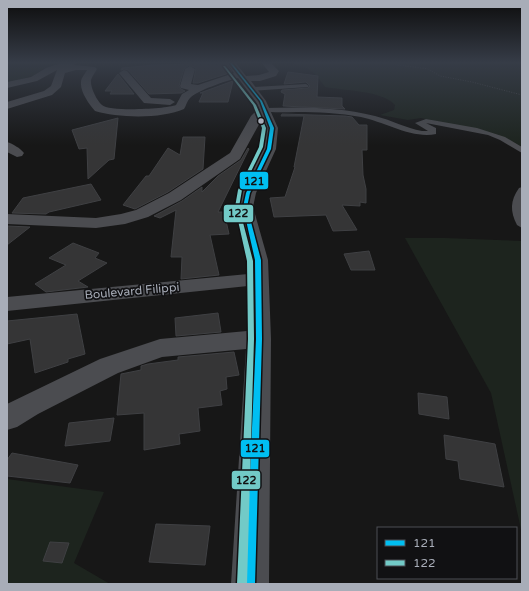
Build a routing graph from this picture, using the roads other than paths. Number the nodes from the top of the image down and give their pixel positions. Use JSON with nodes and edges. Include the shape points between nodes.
{"nodes":[{"id":1,"x":53,"y":90,"type":"edge"},
{"id":2,"x":88,"y":90,"type":"edge"},
{"id":3,"x":138,"y":90,"type":"edge"},
{"id":4,"x":199,"y":90,"type":"edge"},
{"id":5,"x":277,"y":90,"type":"edge"},
{"id":6,"x":257,"y":92,"type":"edge"},
{"id":7,"x":163,"y":95,"type":"dead end"},
{"id":8,"x":185,"y":98,"type":"junction"},
{"id":9,"x":7,"y":106,"type":"edge"},
{"id":10,"x":293,"y":107,"type":"dead end"},
{"id":11,"x":522,"y":151,"type":"edge"},
{"id":12,"x":522,"y":190,"type":"edge"},
{"id":13,"x":7,"y":219,"type":"edge"},
{"id":14,"x":522,"y":224,"type":"edge"},
{"id":15,"x":258,"y":279,"type":"junction"},
{"id":16,"x":7,"y":304,"type":"edge"},
{"id":17,"x":259,"y":339,"type":"junction"},
{"id":18,"x":7,"y":418,"type":"edge"},
{"id":19,"x":250,"y":584,"type":"edge"}],
"edges":[{"from":1,"to":9,"type":"street"},
{"from":2,"to":8,"type":"street","via":[[100,109],[121,112],[161,112],[180,108]]},
{"from":3,"to":8,"type":"street","via":[[148,101]]},
{"from":4,"to":8,"type":"street"},
{"from":5,"to":6,"type":"lane"},
{"from":6,"to":10,"type":"lane"},
{"from":6,"to":11,"type":"lane","via":[[365,114],[416,131],[433,132],[419,123],[426,121],[485,133],[511,143]]},
{"from":6,"to":13,"type":"street","via":[[262,113],[255,118],[235,156],[180,193],[147,211],[108,222]]},
{"from":6,"to":15,"type":"street","via":[[272,128],[269,149],[248,193],[245,207],[258,260]]},
{"from":7,"to":8,"type":"street"},
{"from":12,"to":14,"type":"lane","via":[[516,200],[516,213]]},
{"from":15,"to":16,"type":"street","name":"Boulevard Filippi"},
{"from":15,"to":17,"type":"street"},
{"from":17,"to":18,"type":"street","via":[[160,348],[109,366]]},
{"from":17,"to":19,"type":"street"}]}
